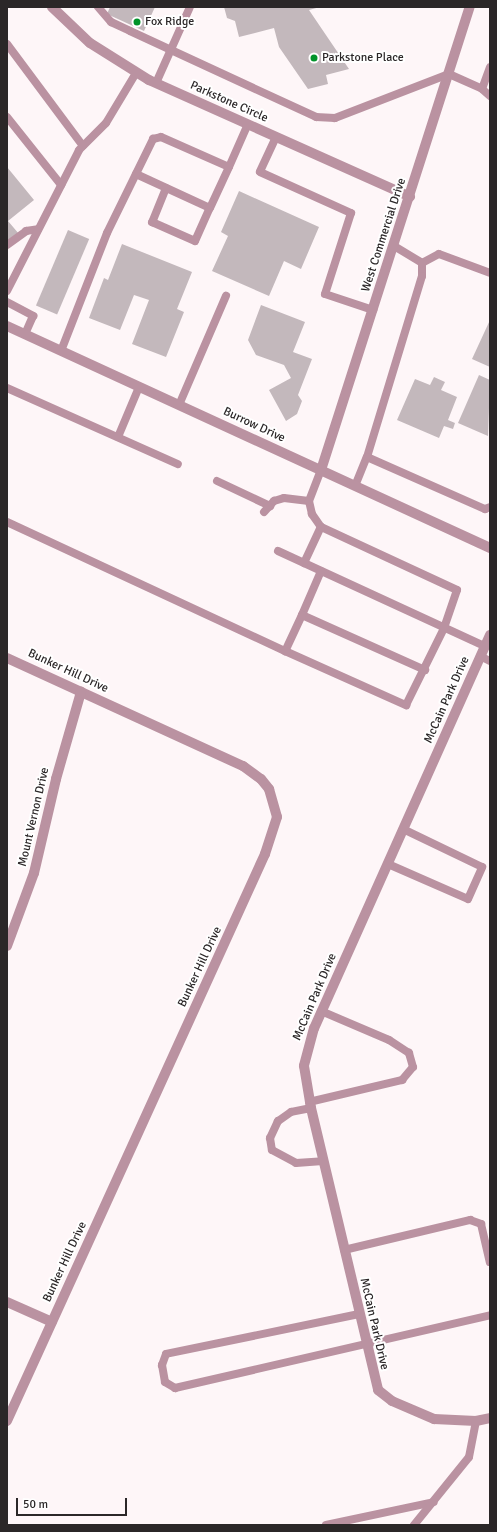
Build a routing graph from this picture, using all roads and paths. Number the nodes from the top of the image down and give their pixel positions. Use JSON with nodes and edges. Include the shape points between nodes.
{"nodes":[{"id":1,"x":52,"y":7,"type":"edge"},
{"id":2,"x":98,"y":7,"type":"edge"},
{"id":3,"x":190,"y":7,"type":"edge"},
{"id":4,"x":470,"y":7,"type":"edge"},
{"id":5,"x":7,"y":44,"type":"edge"},
{"id":6,"x":171,"y":48,"type":"junction"},
{"id":7,"x":490,"y":67,"type":"edge"},
{"id":8,"x":136,"y":73,"type":"junction"},
{"id":9,"x":449,"y":74,"type":"junction"},
{"id":10,"x":156,"y":83,"type":"junction"},
{"id":11,"x":482,"y":89,"type":"junction"},
{"id":12,"x":490,"y":96,"type":"edge"},
{"id":13,"x":7,"y":117,"type":"edge"},
{"id":14,"x":248,"y":124,"type":"junction"},
{"id":15,"x":276,"y":137,"type":"junction"},
{"id":16,"x":83,"y":146,"type":"junction"},
{"id":17,"x":229,"y":167,"type":"junction"},
{"id":18,"x":136,"y":174,"type":"junction"},
{"id":19,"x":61,"y":185,"type":"junction"},
{"id":20,"x":166,"y":188,"type":"junction"},
{"id":21,"x":410,"y":197,"type":"junction"},
{"id":22,"x":210,"y":208,"type":"junction"},
{"id":23,"x":38,"y":229,"type":"junction"},
{"id":24,"x":7,"y":245,"type":"edge"},
{"id":25,"x":394,"y":246,"type":"junction"},
{"id":26,"x":422,"y":263,"type":"junction"},
{"id":27,"x":490,"y":273,"type":"edge"},
{"id":28,"x":7,"y":291,"type":"edge"},
{"id":29,"x":226,"y":296,"type":"dead end"},
{"id":30,"x":7,"y":302,"type":"edge"},
{"id":31,"x":373,"y":310,"type":"junction"},
{"id":32,"x":7,"y":326,"type":"edge"},
{"id":33,"x":25,"y":334,"type":"junction"},
{"id":34,"x":61,"y":351,"type":"junction"},
{"id":35,"x":139,"y":387,"type":"junction"},
{"id":36,"x":7,"y":388,"type":"edge"},
{"id":37,"x":179,"y":405,"type":"junction"},
{"id":38,"x":118,"y":437,"type":"junction"},
{"id":39,"x":367,"y":457,"type":"junction"},
{"id":40,"x":178,"y":464,"type":"dead end"},
{"id":41,"x":321,"y":470,"type":"junction"},
{"id":42,"x":217,"y":481,"type":"dead end"},
{"id":43,"x":355,"y":486,"type":"junction"},
{"id":44,"x":309,"y":501,"type":"junction"},
{"id":45,"x":490,"y":507,"type":"edge"},
{"id":46,"x":7,"y":522,"type":"edge"},
{"id":47,"x":321,"y":527,"type":"junction"},
{"id":48,"x":490,"y":548,"type":"edge"},
{"id":49,"x":278,"y":551,"type":"dead end"},
{"id":50,"x":304,"y":563,"type":"junction"},
{"id":51,"x":322,"y":571,"type":"junction"},
{"id":52,"x":302,"y":615,"type":"junction"},
{"id":53,"x":444,"y":628,"type":"junction"},
{"id":54,"x":490,"y":635,"type":"edge"},
{"id":55,"x":485,"y":646,"type":"junction"},
{"id":56,"x":285,"y":651,"type":"junction"},
{"id":57,"x":480,"y":656,"type":"junction"},
{"id":58,"x":7,"y":658,"type":"edge"},
{"id":59,"x":490,"y":661,"type":"edge"},
{"id":60,"x":425,"y":670,"type":"junction"},
{"id":61,"x":81,"y":692,"type":"junction"},
{"id":62,"x":403,"y":829,"type":"junction"},
{"id":63,"x":388,"y":864,"type":"junction"},
{"id":64,"x":7,"y":946,"type":"edge"},
{"id":65,"x":321,"y":1011,"type":"junction"},
{"id":66,"x":310,"y":1105,"type":"junction"},
{"id":67,"x":323,"y":1161,"type":"junction"},
{"id":68,"x":344,"y":1250,"type":"junction"},
{"id":69,"x":490,"y":1262,"type":"edge"},
{"id":70,"x":7,"y":1302,"type":"edge"},
{"id":71,"x":359,"y":1314,"type":"junction"},
{"id":72,"x":490,"y":1315,"type":"edge"},
{"id":73,"x":52,"y":1322,"type":"junction"},
{"id":74,"x":365,"y":1342,"type":"junction"},
{"id":75,"x":490,"y":1418,"type":"edge"},
{"id":76,"x":7,"y":1421,"type":"edge"},
{"id":77,"x":476,"y":1421,"type":"junction"},
{"id":78,"x":434,"y":1502,"type":"junction"},
{"id":79,"x":326,"y":1525,"type":"edge"},
{"id":80,"x":414,"y":1525,"type":"edge"}],
"edges":[{"from":1,"to":8,"type":"street","name":"Parkstone Circle","via":[[90,43]]},
{"from":2,"to":6,"type":"lane","via":[[111,22]]},
{"from":3,"to":6,"type":"lane"},
{"from":4,"to":9,"type":"street","name":"West Commercial Drive"},
{"from":5,"to":16,"type":"lane"},
{"from":6,"to":9,"type":"lane","via":[[322,117],[335,118]]},
{"from":6,"to":10,"type":"lane"},
{"from":7,"to":11,"type":"lane"},
{"from":8,"to":10,"type":"street","name":"Parkstone Circle"},
{"from":8,"to":16,"type":"lane","via":[[106,124]]},
{"from":9,"to":11,"type":"lane"},
{"from":9,"to":21,"type":"street","name":"West Commercial Drive"},
{"from":10,"to":14,"type":"street","name":"Parkstone Circle"},
{"from":11,"to":12,"type":"lane"},
{"from":13,"to":19,"type":"lane"},
{"from":14,"to":15,"type":"street","name":"Parkstone Circle"},
{"from":14,"to":17,"type":"lane"},
{"from":15,"to":21,"type":"street","name":"Parkstone Circle"},
{"from":15,"to":31,"type":"lane","via":[[260,172],[351,213],[325,294]]},
{"from":16,"to":19,"type":"lane"},
{"from":17,"to":18,"type":"lane","via":[[161,137],[153,139]]},
{"from":17,"to":22,"type":"lane"},
{"from":18,"to":20,"type":"lane"},
{"from":18,"to":34,"type":"lane","via":[[107,233]]},
{"from":19,"to":23,"type":"lane"},
{"from":20,"to":22,"type":"lane"},
{"from":20,"to":22,"type":"lane","via":[[152,222],[195,241]]},
{"from":21,"to":25,"type":"street","name":"West Commercial Drive"},
{"from":23,"to":24,"type":"lane","via":[[26,231]]},
{"from":23,"to":28,"type":"lane"},
{"from":25,"to":26,"type":"lane"},
{"from":25,"to":31,"type":"street","name":"West Commercial Drive"},
{"from":26,"to":27,"type":"lane","via":[[439,254]]},
{"from":26,"to":39,"type":"lane","via":[[422,276]]},
{"from":29,"to":37,"type":"lane"},
{"from":30,"to":33,"type":"lane","via":[[34,316]]},
{"from":31,"to":41,"type":"street","name":"West Commercial Drive"},
{"from":32,"to":33,"type":"street","name":"Burrow Drive"},
{"from":33,"to":34,"type":"street","name":"Burrow Drive"},
{"from":34,"to":35,"type":"street","name":"Burrow Drive"},
{"from":35,"to":37,"type":"street","name":"Burrow Drive"},
{"from":35,"to":38,"type":"lane"},
{"from":36,"to":38,"type":"lane"},
{"from":37,"to":41,"type":"street","name":"Burrow Drive"},
{"from":38,"to":40,"type":"lane"},
{"from":39,"to":43,"type":"lane"},
{"from":39,"to":45,"type":"lane","via":[[485,509]]},
{"from":41,"to":43,"type":"street","name":"Burrow Drive"},
{"from":41,"to":44,"type":"lane"},
{"from":42,"to":44,"type":"lane","via":[[267,509],[284,498]]},
{"from":43,"to":48,"type":"street","name":"Burrow Drive"},
{"from":44,"to":47,"type":"lane","via":[[312,514]]},
{"from":46,"to":56,"type":"lane"},
{"from":47,"to":50,"type":"lane"},
{"from":47,"to":53,"type":"lane","via":[[457,590]]},
{"from":49,"to":50,"type":"lane"},
{"from":50,"to":51,"type":"lane"},
{"from":51,"to":52,"type":"lane"},
{"from":51,"to":53,"type":"lane"},
{"from":52,"to":56,"type":"lane"},
{"from":52,"to":60,"type":"lane"},
{"from":53,"to":55,"type":"lane"},
{"from":53,"to":60,"type":"lane"},
{"from":54,"to":55,"type":"street","name":"McCain Park Drive"},
{"from":55,"to":57,"type":"street","name":"McCain Park Drive"},
{"from":56,"to":60,"type":"lane","via":[[406,705]]},
{"from":57,"to":59,"type":"lane"},
{"from":57,"to":62,"type":"street","name":"McCain Park Drive"},
{"from":58,"to":61,"type":"street","name":"Bunker Hill Drive"},
{"from":61,"to":64,"type":"street","name":"Mount Vernon Drive","via":[[56,779],[34,873]]},
{"from":61,"to":73,"type":"street","name":"Bunker Hill Drive","via":[[243,766],[261,779],[269,789],[277,817],[265,854]]},
{"from":62,"to":63,"type":"street","name":"McCain Park Drive"},
{"from":62,"to":63,"type":"lane","via":[[482,866],[468,899]]},
{"from":63,"to":65,"type":"street","name":"McCain Park Drive"},
{"from":65,"to":66,"type":"street","name":"McCain Park Drive","via":[[304,1066]]},
{"from":65,"to":66,"type":"lane","via":[[389,1040],[409,1053],[413,1066],[402,1080]]},
{"from":66,"to":67,"type":"street","name":"McCain Park Drive"},
{"from":66,"to":67,"type":"lane","via":[[291,1112],[278,1121],[270,1138],[272,1150],[296,1163]]},
{"from":67,"to":68,"type":"street","name":"McCain Park Drive"},
{"from":68,"to":69,"type":"lane","via":[[470,1220],[481,1224]]},
{"from":68,"to":71,"type":"street","name":"McCain Park Drive"},
{"from":70,"to":73,"type":"street"},
{"from":71,"to":74,"type":"street","name":"McCain Park Drive"},
{"from":71,"to":74,"type":"lane","via":[[166,1354],[162,1365],[165,1382],[175,1388]]},
{"from":72,"to":74,"type":"lane"},
{"from":73,"to":76,"type":"street","name":"Bunker Hill Drive"},
{"from":74,"to":77,"type":"street","name":"McCain Park Drive","via":[[378,1390],[388,1398],[434,1419]]},
{"from":75,"to":77,"type":"street","name":"McCain Park Drive"},
{"from":77,"to":78,"type":"lane","via":[[470,1457]]},
{"from":78,"to":79,"type":"lane"},
{"from":78,"to":80,"type":"lane"}]}
